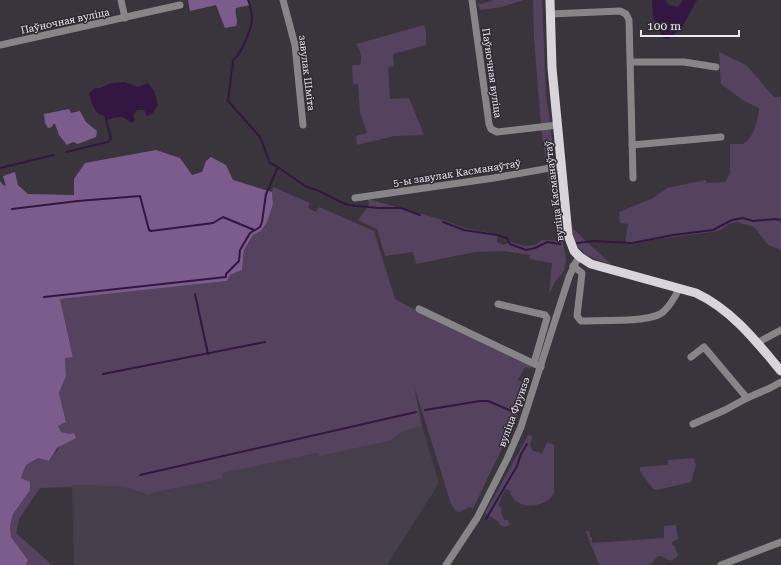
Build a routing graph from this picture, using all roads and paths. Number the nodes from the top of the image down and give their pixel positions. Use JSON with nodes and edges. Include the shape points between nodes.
{"nodes":[{"id":1,"x":121,"y":0,"type":"edge"},
{"id":2,"x":284,"y":0,"type":"edge"},
{"id":3,"x":472,"y":0,"type":"edge"},
{"id":4,"x":550,"y":0,"type":"edge"},
{"id":5,"x":180,"y":5,"type":"dead end"},
{"id":6,"x":550,"y":14,"type":"junction"},
{"id":7,"x":125,"y":18,"type":"junction"},
{"id":8,"x":0,"y":46,"type":"edge"},
{"id":9,"x":631,"y":62,"type":"junction"},
{"id":10,"x":716,"y":67,"type":"dead end"},
{"id":11,"x":304,"y":125,"type":"dead end"},
{"id":12,"x":558,"y":125,"type":"junction"},
{"id":13,"x":721,"y":137,"type":"dead end"},
{"id":14,"x":632,"y":145,"type":"junction"},
{"id":15,"x":561,"y":166,"type":"junction"},
{"id":16,"x":633,"y":178,"type":"dead end"},
{"id":17,"x":355,"y":198,"type":"dead end"},
{"id":18,"x":580,"y":257,"type":"junction"},
{"id":19,"x":573,"y":266,"type":"junction"},
{"id":20,"x":679,"y":289,"type":"junction"},
{"id":21,"x":498,"y":304,"type":"dead end"},
{"id":22,"x":419,"y":309,"type":"dead end"},
{"id":23,"x":781,"y":330,"type":"edge"},
{"id":24,"x":757,"y":343,"type":"junction"},
{"id":25,"x":691,"y":357,"type":"dead end"},
{"id":26,"x":534,"y":363,"type":"junction"},
{"id":27,"x":541,"y":367,"type":"junction"},
{"id":28,"x":781,"y":372,"type":"edge"},
{"id":29,"x":781,"y":382,"type":"edge"},
{"id":30,"x":747,"y":398,"type":"junction"},
{"id":31,"x":693,"y":424,"type":"dead end"},
{"id":32,"x":781,"y":542,"type":"edge"},
{"id":33,"x":446,"y":565,"type":"edge"},
{"id":34,"x":721,"y":565,"type":"edge"}],
"edges":[{"from":1,"to":7,"type":"street"},
{"from":2,"to":11,"type":"street","name":"завулак Шміта","via":[[295,45]]},
{"from":3,"to":12,"type":"street","name":"Паўночная вуліца","via":[[488,124],[491,129],[497,132]]},
{"from":4,"to":6,"type":"main road","name":"вуліца Касманаўтаў"},
{"from":5,"to":7,"type":"street","name":"Паўночная вуліца"},
{"from":6,"to":9,"type":"street","via":[[620,11],[626,14],[629,20]]},
{"from":6,"to":12,"type":"main road","name":"вуліца Касманаўтаў"},
{"from":7,"to":8,"type":"street","name":"Паўночная вуліца"},
{"from":9,"to":10,"type":"street","via":[[684,62]]},
{"from":9,"to":14,"type":"street"},
{"from":12,"to":15,"type":"main road","name":"вуліца Касманаўтаў"},
{"from":13,"to":14,"type":"street"},
{"from":14,"to":16,"type":"street"},
{"from":15,"to":17,"type":"street","name":"5-ы завулак Касманаўтаў"},
{"from":15,"to":18,"type":"main road","name":"вуліца Касманаўтаў","via":[[568,235],[574,251]]},
{"from":18,"to":19,"type":"street","name":"вуліца Фрунзэ"},
{"from":18,"to":20,"type":"main road","via":[[591,264]]},
{"from":19,"to":20,"type":"street","via":[[582,274],[576,316],[581,321],[653,317],[664,312]]},
{"from":19,"to":27,"type":"street","name":"вуліца Фрунзэ"},
{"from":20,"to":24,"type":"main road","via":[[710,300],[738,321]]},
{"from":21,"to":26,"type":"street","via":[[545,315],[547,318]]},
{"from":22,"to":26,"type":"street"},
{"from":23,"to":24,"type":"street"},
{"from":24,"to":28,"type":"main road"},
{"from":25,"to":30,"type":"street","via":[[704,347]]},
{"from":26,"to":27,"type":"street"},
{"from":27,"to":33,"type":"street","name":"вуліца Фрунзэ","via":[[522,427],[507,459],[474,523]]},
{"from":29,"to":30,"type":"street"},
{"from":30,"to":31,"type":"street"},
{"from":32,"to":34,"type":"street"}]}
